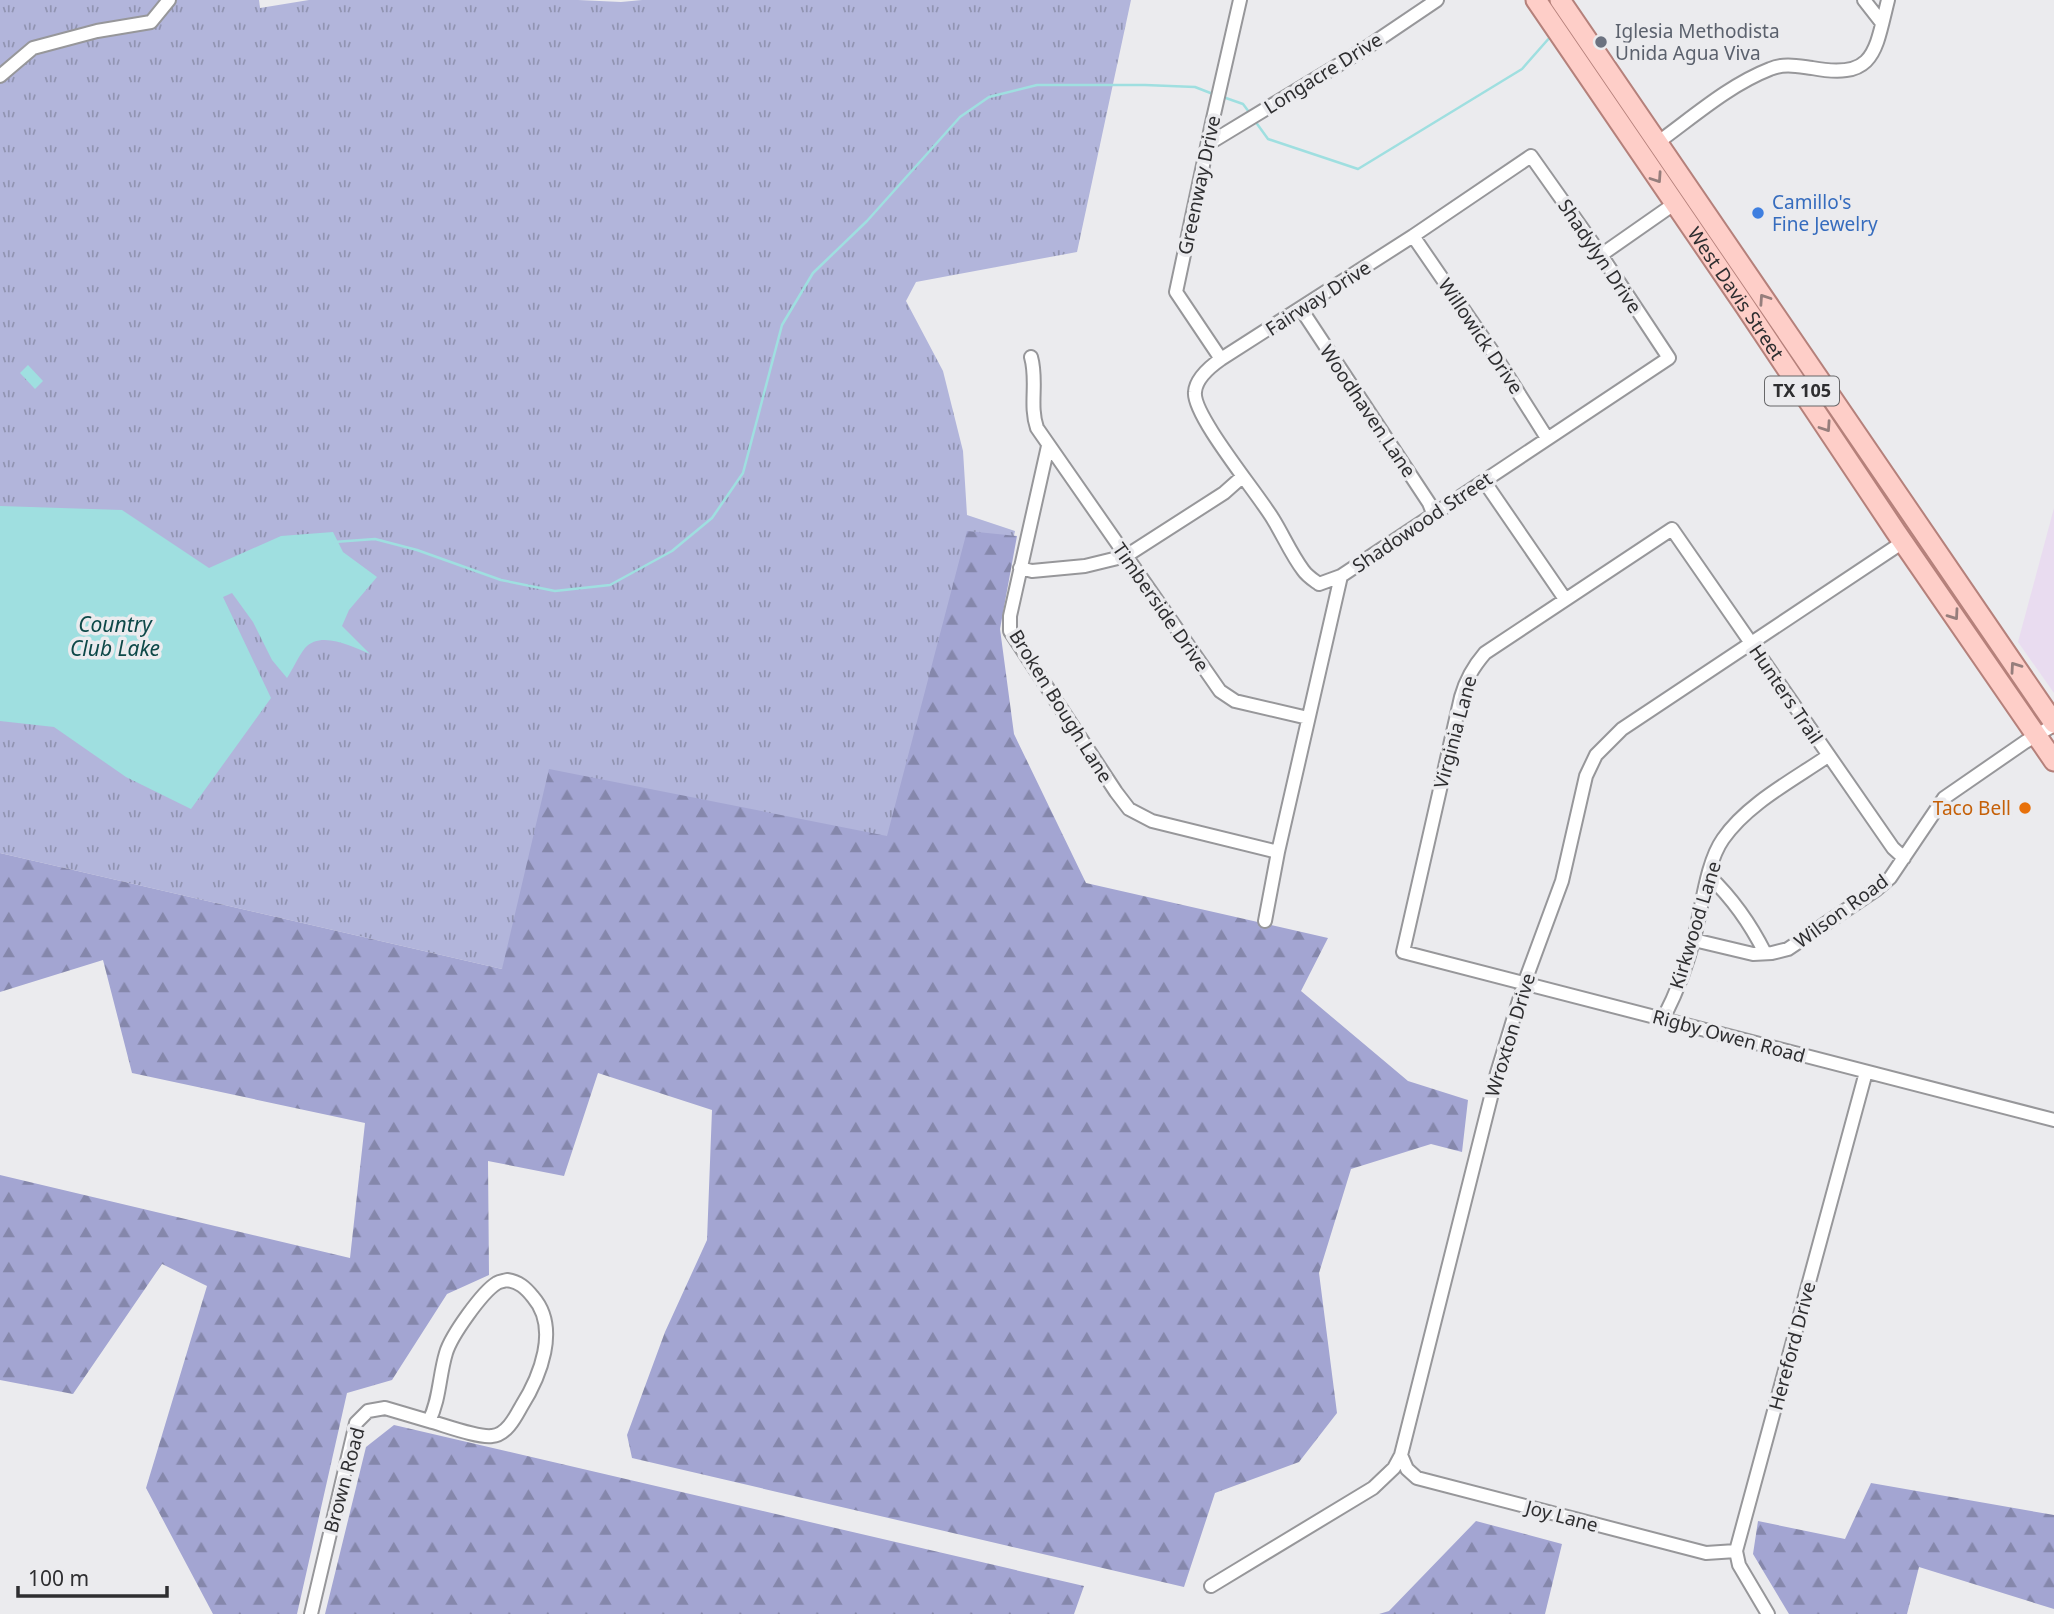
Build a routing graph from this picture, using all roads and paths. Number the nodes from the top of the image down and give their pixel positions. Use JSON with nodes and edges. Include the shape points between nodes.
{"nodes":[{"id":1,"x":169,"y":0,"type":"edge"},
{"id":2,"x":1240,"y":0,"type":"edge"},
{"id":3,"x":1437,"y":0,"type":"edge"},
{"id":4,"x":1536,"y":0,"type":"edge"},
{"id":5,"x":1551,"y":0,"type":"edge"},
{"id":6,"x":1560,"y":0,"type":"edge"},
{"id":7,"x":1864,"y":0,"type":"edge"},
{"id":8,"x":1888,"y":0,"type":"edge"},
{"id":9,"x":1882,"y":23,"type":"junction"},
{"id":10,"x":1581,"y":31,"type":"junction"},
{"id":11,"x":1583,"y":70,"type":"junction"},
{"id":12,"x":0,"y":76,"type":"edge"},
{"id":13,"x":1657,"y":142,"type":"junction"},
{"id":14,"x":1208,"y":144,"type":"junction"},
{"id":15,"x":1531,"y":156,"type":"joint"},
{"id":16,"x":1674,"y":204,"type":"junction"},
{"id":17,"x":1413,"y":236,"type":"junction"},
{"id":18,"x":1601,"y":255,"type":"junction"},
{"id":19,"x":1746,"y":274,"type":"junction"},
{"id":20,"x":1301,"y":309,"type":"junction"},
{"id":21,"x":1752,"y":316,"type":"junction"},
{"id":22,"x":1031,"y":357,"type":"dead end"},
{"id":23,"x":1669,"y":358,"type":"joint"},
{"id":24,"x":1221,"y":359,"type":"junction"},
{"id":25,"x":1827,"y":391,"type":"junction"},
{"id":26,"x":1548,"y":438,"type":"junction"},
{"id":27,"x":1048,"y":446,"type":"junction"},
{"id":28,"x":1242,"y":477,"type":"junction"},
{"id":29,"x":1483,"y":481,"type":"junction"},
{"id":30,"x":1864,"y":484,"type":"junction"},
{"id":31,"x":1433,"y":513,"type":"junction"},
{"id":32,"x":1672,"y":529,"type":"joint"},
{"id":33,"x":1903,"y":542,"type":"junction"},
{"id":34,"x":1126,"y":556,"type":"junction"},
{"id":35,"x":1020,"y":568,"type":"junction"},
{"id":36,"x":1341,"y":576,"type":"junction"},
{"id":37,"x":1960,"y":586,"type":"junction"},
{"id":38,"x":1565,"y":598,"type":"junction"},
{"id":39,"x":1752,"y":643,"type":"junction"},
{"id":40,"x":1308,"y":718,"type":"junction"},
{"id":41,"x":2054,"y":724,"type":"edge"},
{"id":42,"x":2036,"y":736,"type":"junction"},
{"id":43,"x":1828,"y":756,"type":"junction"},
{"id":44,"x":2054,"y":761,"type":"edge"},
{"id":45,"x":1278,"y":852,"type":"junction"},
{"id":46,"x":1904,"y":858,"type":"junction"},
{"id":47,"x":1709,"y":876,"type":"junction"},
{"id":48,"x":1265,"y":922,"type":"dead end"},
{"id":49,"x":1694,"y":940,"type":"junction"},
{"id":50,"x":1403,"y":952,"type":"joint"},
{"id":51,"x":1765,"y":953,"type":"junction"},
{"id":52,"x":1524,"y":984,"type":"junction"},
{"id":53,"x":1662,"y":1018,"type":"junction"},
{"id":54,"x":1866,"y":1072,"type":"junction"},
{"id":55,"x":2054,"y":1120,"type":"edge"},
{"id":56,"x":429,"y":1421,"type":"junction"},
{"id":57,"x":1401,"y":1455,"type":"junction"},
{"id":58,"x":1736,"y":1551,"type":"junction"},
{"id":59,"x":1211,"y":1586,"type":"dead end"},
{"id":60,"x":311,"y":1614,"type":"edge"},
{"id":61,"x":1768,"y":1614,"type":"edge"}],
"edges":[{"from":1,"to":12,"type":"street","via":[[151,22],[33,48]]},
{"from":2,"to":14,"type":"street","name":"Greenway Drive"},
{"from":3,"to":14,"type":"street","name":"Longacre Drive"},
{"from":4,"to":11,"type":"main road","name":"West Davis Street","number":"TX 105"},
{"from":5,"to":10,"type":"main road","via":[[1567,24]]},
{"from":6,"to":10,"type":"main road","name":"West Davis Street","number":"TX 105"},
{"from":7,"to":9,"type":"street"},
{"from":8,"to":9,"type":"street"},
{"from":9,"to":13,"type":"street","via":[[1872,55],[1862,66],[1831,72],[1791,64],[1773,68],[1747,79]]},
{"from":10,"to":13,"type":"main road","name":"West Davis Street","number":"TX 105"},
{"from":11,"to":13,"type":"main road","via":[[1601,82],[1643,143]]},
{"from":11,"to":16,"type":"main road","name":"West Davis Street","number":"TX 105","one_way":true},
{"from":13,"to":19,"type":"main road","name":"West Davis Street","number":"TX 105"},
{"from":14,"to":24,"type":"street","name":"Greenway Drive","via":[[1177,292]]},
{"from":15,"to":17,"type":"street","name":"Fairway Drive"},
{"from":15,"to":18,"type":"street","name":"Shadylyn Drive"},
{"from":16,"to":18,"type":"street"},
{"from":16,"to":19,"type":"main road","via":[[1692,207],[1733,266]]},
{"from":16,"to":21,"type":"main road","name":"West Davis Street","number":"TX 105"},
{"from":17,"to":20,"type":"street","name":"Fairway Drive"},
{"from":17,"to":26,"type":"street","name":"Willowick Drive"},
{"from":18,"to":23,"type":"street","name":"Shadylyn Drive"},
{"from":25,"to":19,"type":"main road","name":"West Davis Street","number":"TX 105","one_way":true},
{"from":20,"to":24,"type":"street","name":"Fairway Drive"},
{"from":20,"to":31,"type":"street","name":"Woodhaven Lane"},
{"from":21,"to":25,"type":"main road","via":[[1767,326],[1812,389]]},
{"from":21,"to":30,"type":"main road","name":"West Davis Street","number":"TX 105","one_way":true},
{"from":22,"to":27,"type":"street","name":"Timberside Drive","via":[[1033,415]]},
{"from":23,"to":26,"type":"street","name":"Shadowood Street"},
{"from":24,"to":28,"type":"street","name":"Fairway Drive","via":[[1194,392],[1199,410]]},
{"from":25,"to":37,"type":"main road","name":"West Davis Street","number":"TX 105"},
{"from":26,"to":29,"type":"street","name":"Shadowood Street"},
{"from":27,"to":34,"type":"street","name":"Timberside Drive"},
{"from":27,"to":35,"type":"street","name":"Broken Bough Lane"},
{"from":28,"to":34,"type":"street"},
{"from":28,"to":36,"type":"street","via":[[1309,577],[1319,584]]},
{"from":29,"to":31,"type":"street","name":"Shadowood Street"},
{"from":29,"to":38,"type":"street"},
{"from":30,"to":33,"type":"main road","name":"West Davis Street","number":"TX 105"},
{"from":30,"to":37,"type":"main road","via":[[1884,488],[1944,576]]},
{"from":31,"to":36,"type":"street","name":"Shadowood Street"},
{"from":32,"to":38,"type":"street","name":"Virginia Lane"},
{"from":32,"to":39,"type":"street","name":"Hunters Trail"},
{"from":33,"to":39,"type":"street","name":"Wroxton Drive"},
{"from":33,"to":42,"type":"main road","name":"West Davis Street","number":"TX 105","one_way":true},
{"from":34,"to":35,"type":"street","via":[[1085,566]]},
{"from":34,"to":40,"type":"street","name":"Timberside Drive","via":[[1220,691],[1235,701]]},
{"from":35,"to":45,"type":"street","name":"Broken Bough Lane","via":[[1010,631],[1129,809],[1152,821]]},
{"from":36,"to":40,"type":"street","name":"Shadowood Street"},
{"from":41,"to":37,"type":"main road","name":"West Davis Street","number":"TX 105","one_way":true},
{"from":38,"to":50,"type":"street","name":"Virginia Lane","via":[[1485,653],[1465,681]]},
{"from":39,"to":43,"type":"street","name":"Hunters Trail"},
{"from":39,"to":52,"type":"street","name":"Wroxton Drive","via":[[1622,729],[1596,755],[1586,776],[1562,881]]},
{"from":40,"to":45,"type":"street","name":"Shadowood Street"},
{"from":41,"to":42,"type":"street","name":"Wilson Road"},
{"from":42,"to":44,"type":"main road","name":"West Davis Street","number":"TX 105"},
{"from":42,"to":46,"type":"street","name":"Wilson Road","via":[[1944,798]]},
{"from":43,"to":46,"type":"street","name":"Hunters Trail"},
{"from":43,"to":47,"type":"street","name":"Kirkwood Lane","via":[[1733,825],[1720,842]]},
{"from":45,"to":48,"type":"street","name":"Shadowood Street"},
{"from":46,"to":51,"type":"street","name":"Wilson Road","via":[[1877,889],[1788,949]]},
{"from":47,"to":49,"type":"street","name":"Kirkwood Lane"},
{"from":47,"to":51,"type":"street","via":[[1755,932]]},
{"from":49,"to":51,"type":"street","name":"Wilson Road"},
{"from":49,"to":53,"type":"street","name":"Kirkwood Lane"},
{"from":50,"to":52,"type":"street","name":"Rigby Owen Road"},
{"from":52,"to":53,"type":"street","name":"Rigby Owen Road"},
{"from":52,"to":57,"type":"street","name":"Wroxton Drive","via":[[1497,1073]]},
{"from":53,"to":54,"type":"street","name":"Rigby Owen Road"},
{"from":54,"to":55,"type":"street","name":"Rigby Owen Road"},
{"from":54,"to":58,"type":"street","name":"Hereford Drive"},
{"from":56,"to":56,"type":"street","name":"Brown Road","via":[[494,1437],[512,1423],[530,1393],[545,1350],[545,1317],[518,1282],[507,1279],[496,1284],[454,1335]]},
{"from":56,"to":60,"type":"street","name":"Brown Road","via":[[385,1408],[369,1411],[356,1423]]},
{"from":57,"to":58,"type":"street","name":"Joy Lane","via":[[1417,1478],[1706,1553]]},
{"from":57,"to":59,"type":"street","name":"Wroxton Drive","via":[[1373,1488]]},
{"from":58,"to":61,"type":"street"}]}
